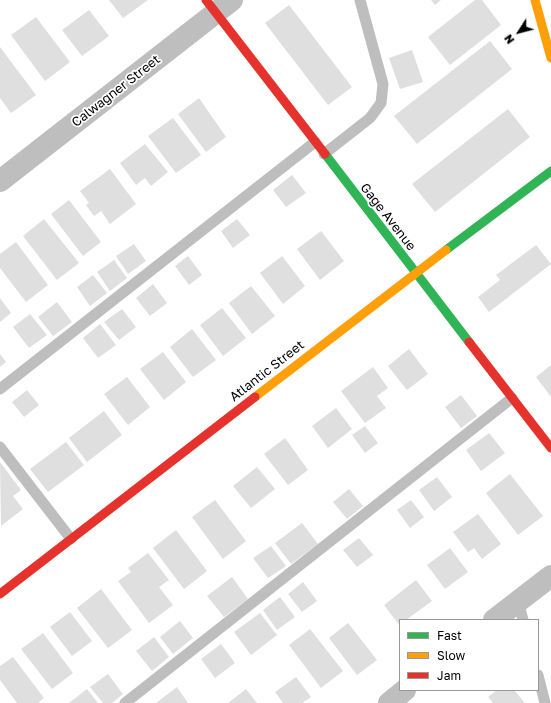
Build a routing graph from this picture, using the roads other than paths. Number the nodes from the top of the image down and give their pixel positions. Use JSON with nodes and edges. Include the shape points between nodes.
{"nodes":[{"id":1,"x":360,"y":0,"type":"edge"},
{"id":2,"x":536,"y":0,"type":"edge"},
{"id":3,"x":218,"y":4,"type":"edge"},
{"id":4,"x":551,"y":58,"type":"edge"},
{"id":5,"x":315,"y":142,"type":"junction"},
{"id":6,"x":324,"y":154,"type":"junction"},
{"id":7,"x":551,"y":171,"type":"edge"},
{"id":8,"x":0,"y":181,"type":"edge"},
{"id":9,"x":415,"y":272,"type":"junction"},
{"id":10,"x":0,"y":389,"type":"edge"},
{"id":11,"x":512,"y":398,"type":"junction"},
{"id":12,"x":0,"y":448,"type":"edge"},
{"id":13,"x":551,"y":448,"type":"edge"},
{"id":14,"x":71,"y":539,"type":"junction"},
{"id":15,"x":551,"y":576,"type":"edge"},
{"id":16,"x":0,"y":594,"type":"edge"},
{"id":17,"x":521,"y":610,"type":"edge"},
{"id":18,"x":497,"y":619,"type":"edge"},
{"id":19,"x":539,"y":679,"type":"edge"},
{"id":20,"x":404,"y":691,"type":"edge"},
{"id":21,"x":125,"y":703,"type":"edge"},
{"id":22,"x":389,"y":703,"type":"edge"},
{"id":23,"x":545,"y":703,"type":"edge"}],
"edges":[{"from":1,"to":6,"type":"lane","via":[[383,84],[381,103],[370,118]]},
{"from":2,"to":4,"type":"street"},
{"from":3,"to":5,"type":"street","name":"Gage Avenue"},
{"from":3,"to":8,"type":"street","name":"Calwagner Street"},
{"from":5,"to":6,"type":"street","name":"Gage Avenue"},
{"from":5,"to":10,"type":"lane"},
{"from":6,"to":9,"type":"street","name":"Gage Avenue"},
{"from":7,"to":9,"type":"street","name":"Atlantic Street"},
{"from":9,"to":11,"type":"street","name":"Gage Avenue"},
{"from":9,"to":14,"type":"street","name":"Atlantic Street"},
{"from":11,"to":13,"type":"street","name":"Gage Avenue"},
{"from":11,"to":21,"type":"lane"},
{"from":12,"to":14,"type":"lane"},
{"from":14,"to":16,"type":"street","name":"Atlantic Street"},
{"from":15,"to":17,"type":"street"},
{"from":17,"to":18,"type":"street"},
{"from":19,"to":23,"type":"lane"},
{"from":20,"to":22,"type":"street"}]}
